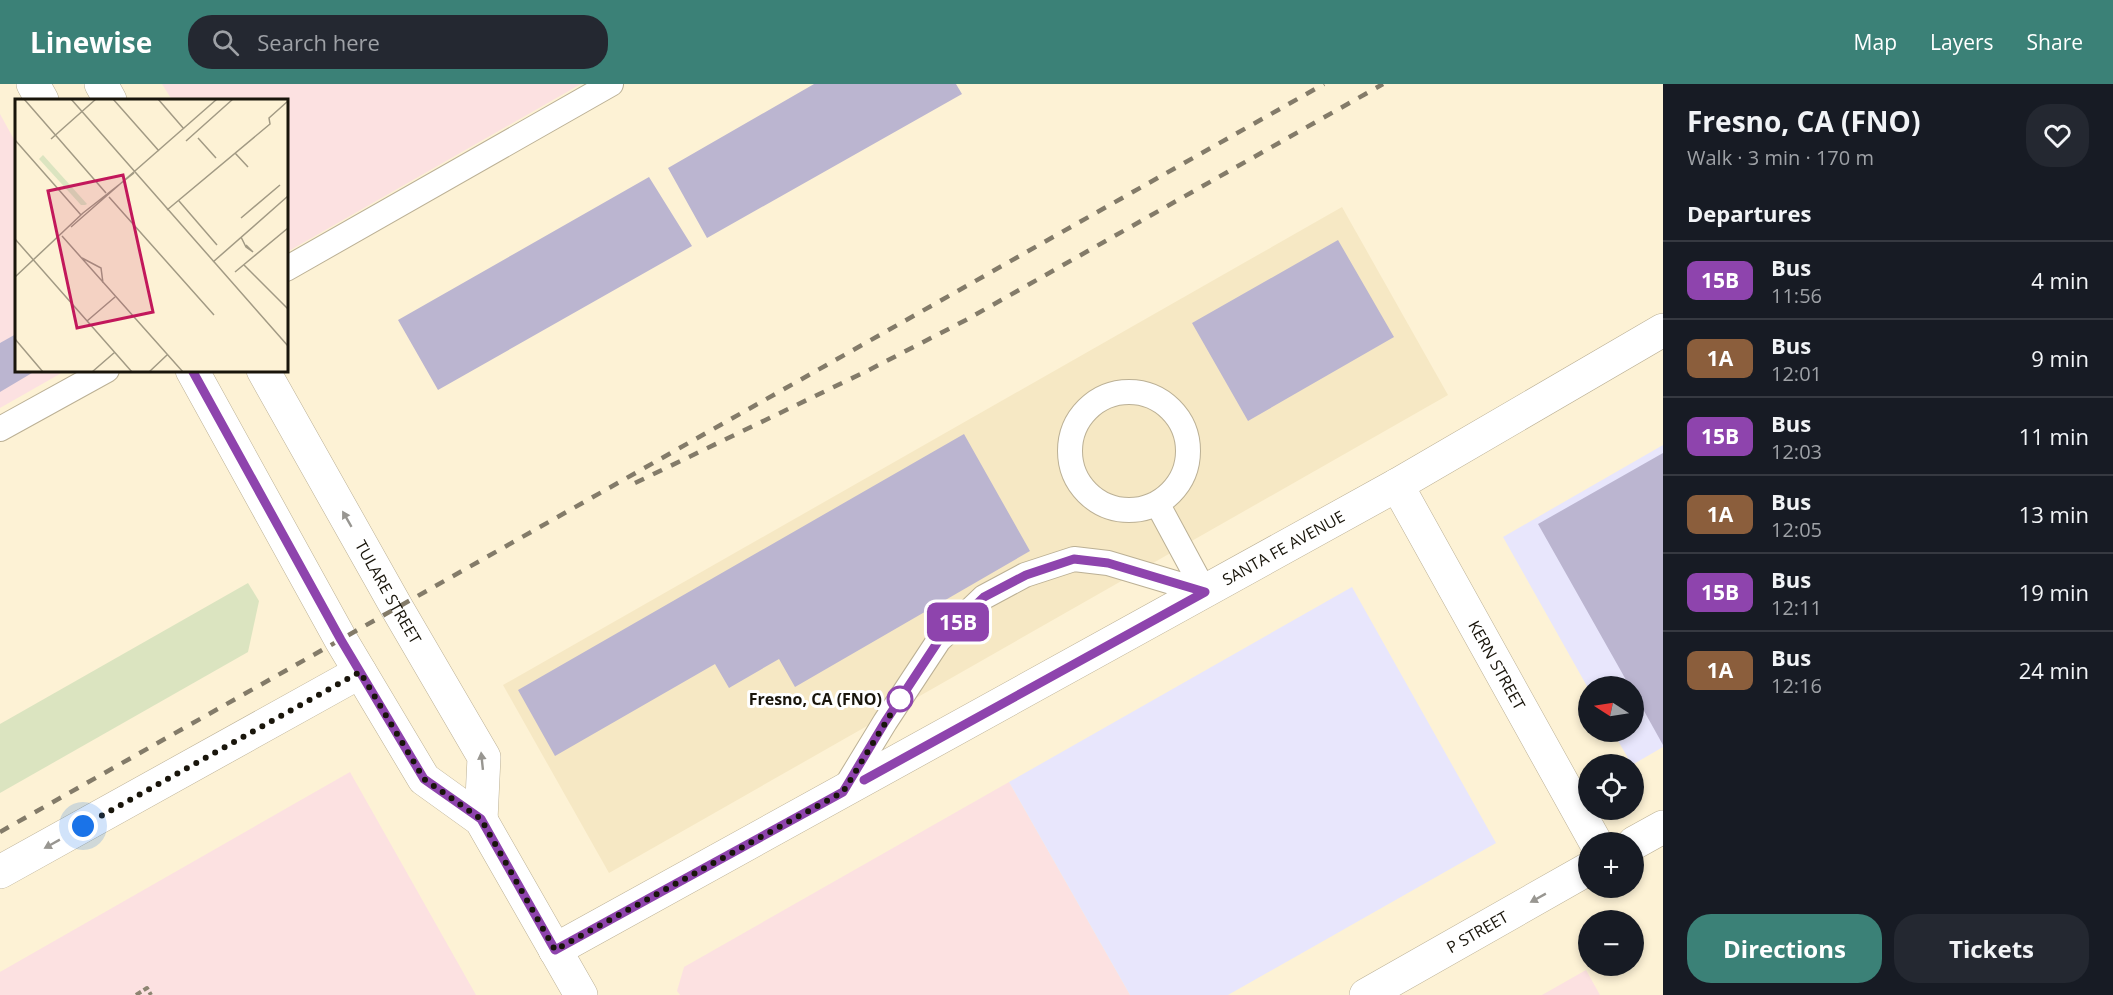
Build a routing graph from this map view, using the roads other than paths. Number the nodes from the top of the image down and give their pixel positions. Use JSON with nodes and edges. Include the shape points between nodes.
{"nodes":[{"id":1,"x":33,"y":84,"type":"edge"},
{"id":2,"x":101,"y":84,"type":"edge"},
{"id":3,"x":611,"y":84,"type":"edge"},
{"id":4,"x":41,"y":99,"type":"edge"},
{"id":5,"x":109,"y":99,"type":"edge"},
{"id":6,"x":288,"y":268,"type":"edge"},
{"id":7,"x":1663,"y":330,"type":"edge"},
{"id":8,"x":103,"y":372,"type":"edge"},
{"id":9,"x":193,"y":372,"type":"edge"},
{"id":10,"x":264,"y":372,"type":"edge"},
{"id":11,"x":0,"y":429,"type":"edge"},
{"id":12,"x":1397,"y":485,"type":"junction"},
{"id":13,"x":1157,"y":503,"type":"junction"},
{"id":14,"x":1205,"y":592,"type":"junction"},
{"id":15,"x":360,"y":672,"type":"junction"},
{"id":16,"x":843,"y":792,"type":"junction"},
{"id":17,"x":481,"y":819,"type":"junction"},
{"id":18,"x":1663,"y":827,"type":"edge"},
{"id":19,"x":1590,"y":832,"type":"edge"},
{"id":20,"x":1644,"y":837,"type":"edge"},
{"id":21,"x":0,"y":872,"type":"edge"},
{"id":22,"x":1578,"y":875,"type":"edge"},
{"id":23,"x":555,"y":950,"type":"junction"},
{"id":24,"x":581,"y":995,"type":"edge"},
{"id":25,"x":1366,"y":995,"type":"edge"}],
"edges":[{"from":1,"to":4,"type":"street"},
{"from":2,"to":5,"type":"street"},
{"from":3,"to":6,"type":"lane"},
{"from":7,"to":12,"type":"street","name":"SANTA FE AVENUE"},
{"from":8,"to":11,"type":"lane"},
{"from":9,"to":15,"type":"street"},
{"from":17,"to":10,"type":"street","name":"TULARE STREET","one_way":true,"via":[[484,757]]},
{"from":12,"to":14,"type":"street","name":"SANTA FE AVENUE"},
{"from":12,"to":19,"type":"street","name":"KERN STREET"},
{"from":13,"to":13,"type":"lane","via":[[1177,485],[1185,467],[1188,448],[1183,429],[1173,412],[1149,396],[1121,392],[1102,399],[1087,410],[1070,445],[1071,464],[1078,482],[1091,497],[1108,507],[1127,510]]},
{"from":13,"to":14,"type":"lane"},
{"from":14,"to":16,"type":"street","name":"SANTA FE AVENUE"},
{"from":14,"to":16,"type":"lane","via":[[1108,563],[1074,559],[1026,575],[984,597],[939,640]]},
{"from":15,"to":17,"type":"street","via":[[424,779]]},
{"from":15,"to":21,"type":"street","one_way":true},
{"from":16,"to":23,"type":"street","name":"SANTA FE AVENUE"},
{"from":17,"to":23,"type":"street"},
{"from":18,"to":20,"type":"street"},
{"from":22,"to":25,"type":"street","name":"P STREET","one_way":true},
{"from":23,"to":24,"type":"street"}]}
